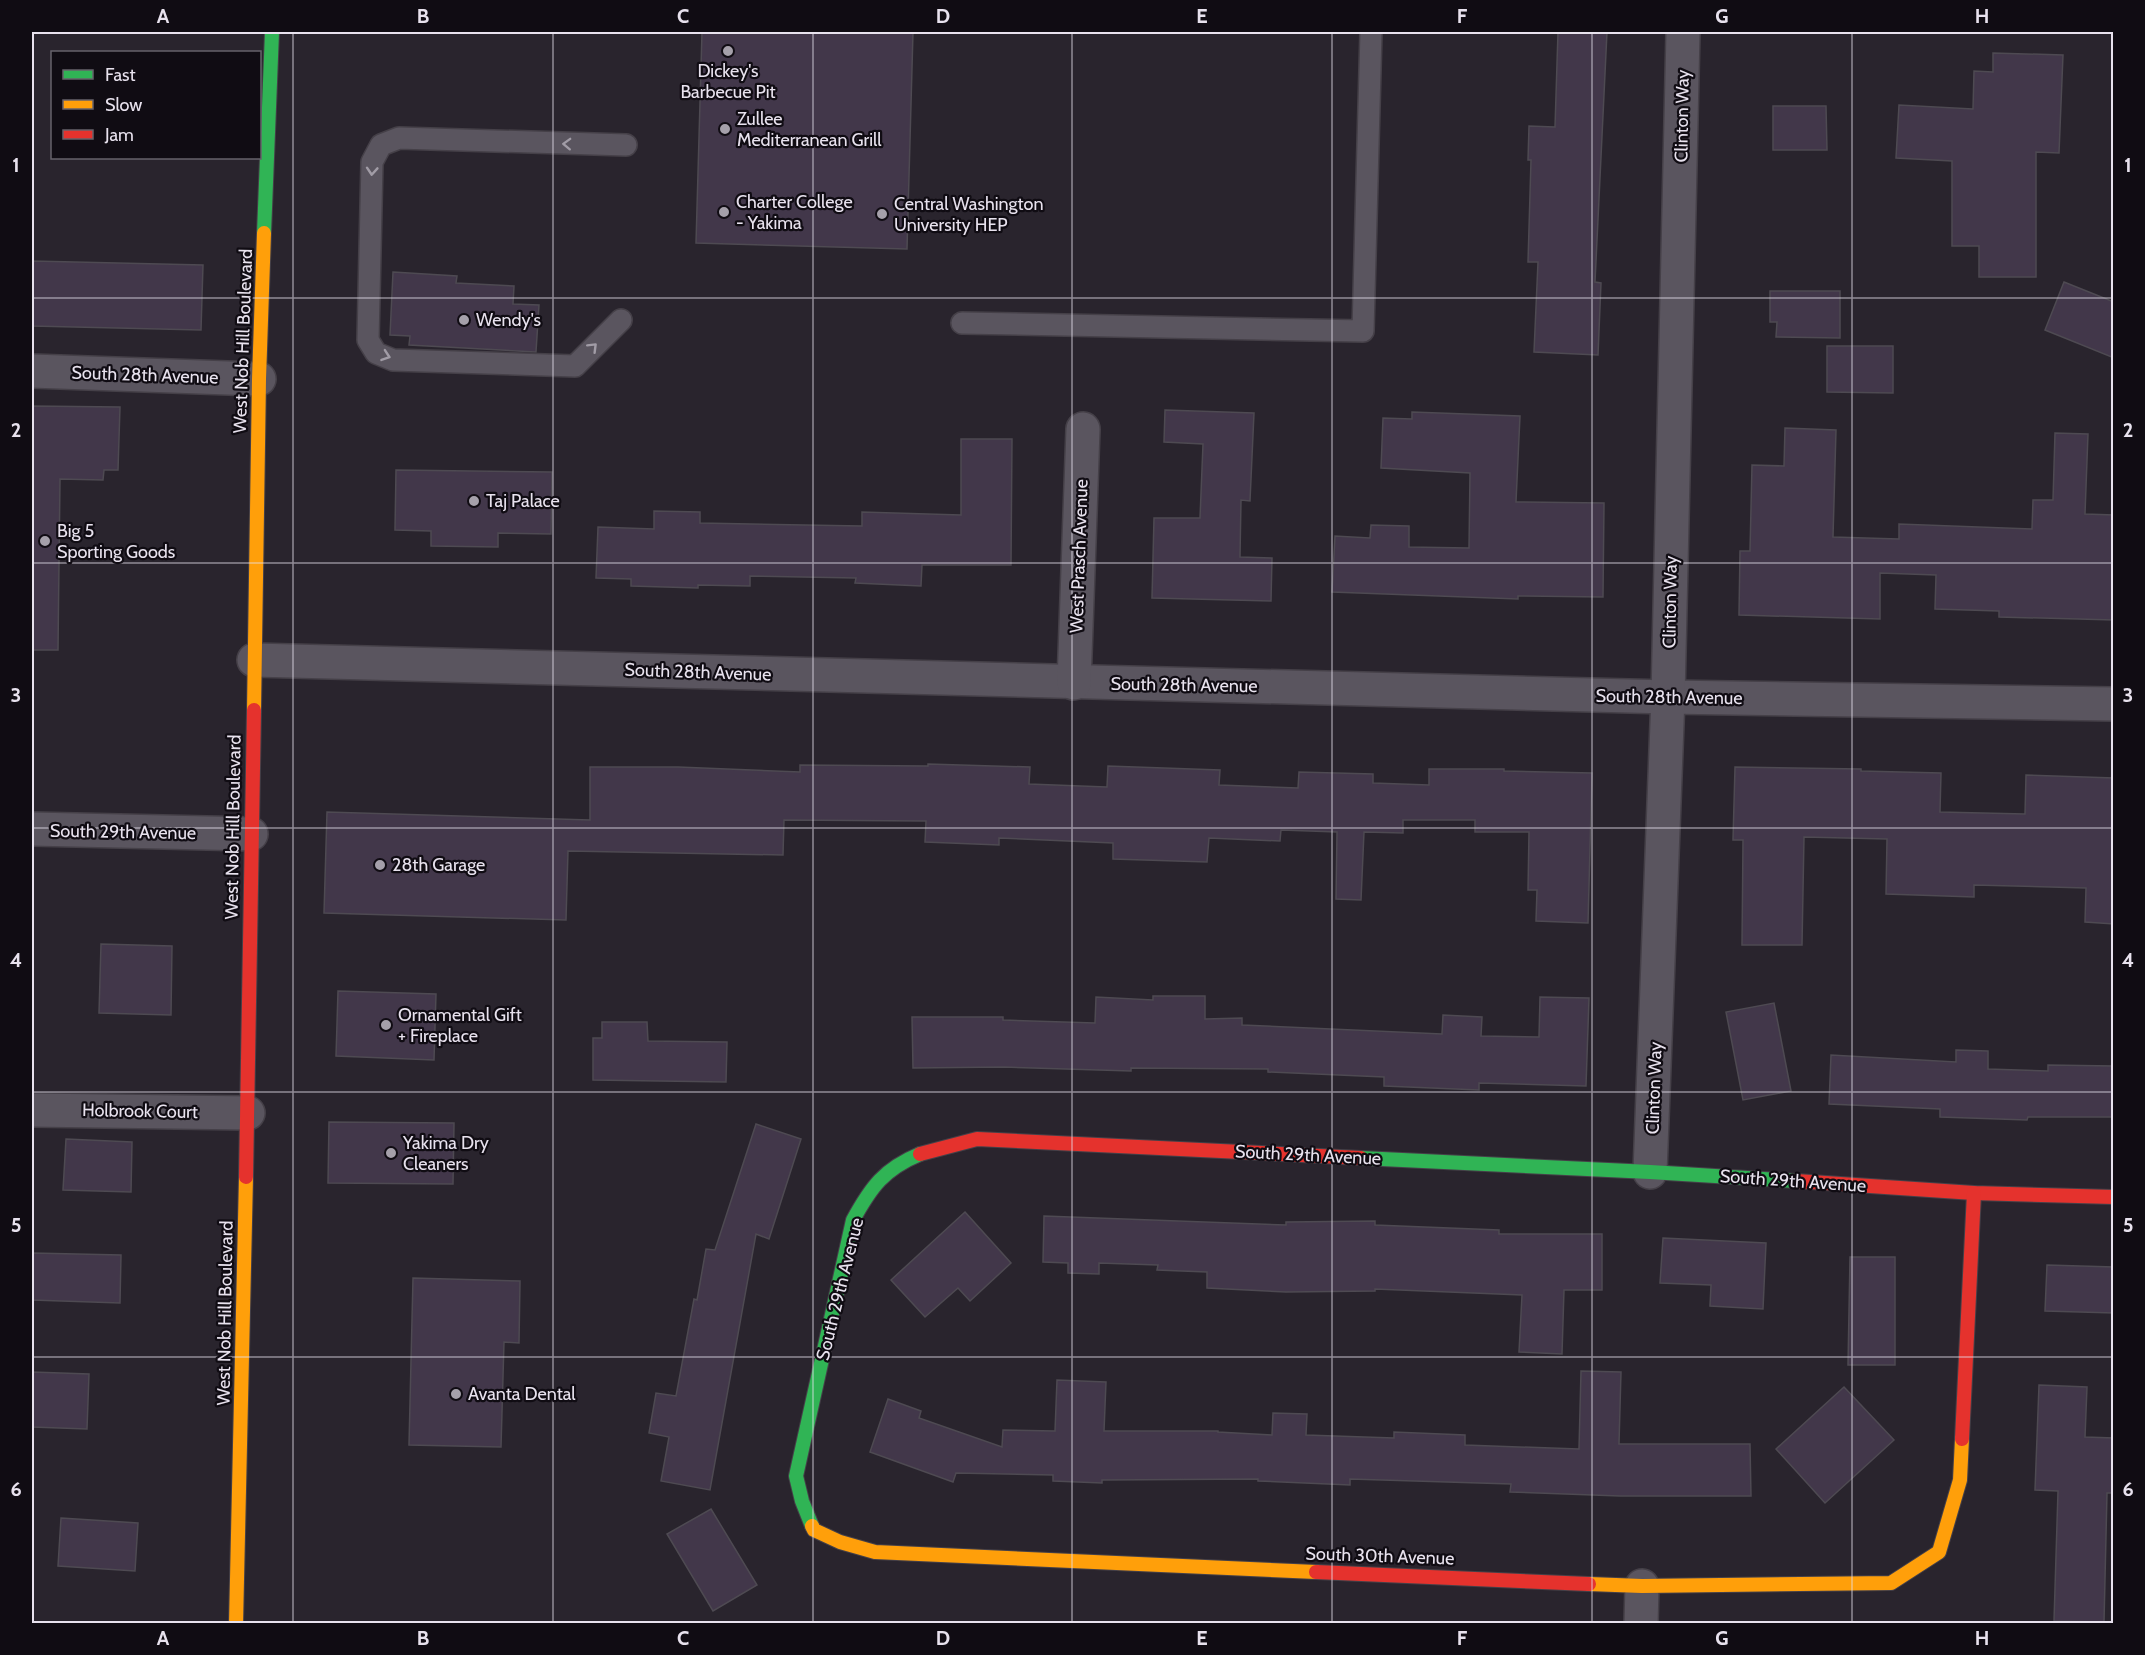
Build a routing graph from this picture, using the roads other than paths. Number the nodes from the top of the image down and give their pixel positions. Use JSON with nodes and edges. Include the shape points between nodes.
{"nodes":[{"id":1,"x":272,"y":32,"type":"edge"},
{"id":2,"x":1371,"y":32,"type":"edge"},
{"id":3,"x":1683,"y":32,"type":"edge"},
{"id":4,"x":626,"y":145,"type":"dead end"},
{"id":5,"x":621,"y":320,"type":"dead end"},
{"id":6,"x":962,"y":323,"type":"dead end"},
{"id":7,"x":32,"y":371,"type":"edge"},
{"id":8,"x":259,"y":379,"type":"junction"},
{"id":9,"x":1083,"y":429,"type":"dead end"},
{"id":10,"x":254,"y":660,"type":"junction"},
{"id":11,"x":1074,"y":683,"type":"junction"},
{"id":12,"x":1668,"y":697,"type":"junction"},
{"id":13,"x":2114,"y":704,"type":"edge"},
{"id":14,"x":32,"y":830,"type":"edge"},
{"id":15,"x":251,"y":834,"type":"junction"},
{"id":16,"x":32,"y":1110,"type":"edge"},
{"id":17,"x":248,"y":1113,"type":"junction"},
{"id":18,"x":1650,"y":1172,"type":"junction"},
{"id":19,"x":1974,"y":1193,"type":"junction"},
{"id":20,"x":2114,"y":1197,"type":"edge"},
{"id":21,"x":814,"y":1530,"type":"joint"},
{"id":22,"x":1642,"y":1586,"type":"junction"},
{"id":23,"x":236,"y":1623,"type":"edge"},
{"id":24,"x":1641,"y":1623,"type":"edge"}],
"edges":[{"from":1,"to":8,"type":"street","name":"West Nob Hill Boulevard"},
{"from":2,"to":6,"type":"lane","via":[[1363,331]]},
{"from":3,"to":12,"type":"street","name":"Clinton Way"},
{"from":4,"to":5,"type":"lane","one_way":true,"via":[[399,138],[381,145],[372,162],[368,340],[376,353],[393,360],[575,366]]},
{"from":7,"to":8,"type":"street","name":"South 28th Avenue"},
{"from":8,"to":10,"type":"street","name":"West Nob Hill Boulevard"},
{"from":9,"to":11,"type":"street","name":"West Prasch Avenue"},
{"from":10,"to":11,"type":"street","name":"South 28th Avenue"},
{"from":10,"to":15,"type":"street","name":"West Nob Hill Boulevard"},
{"from":11,"to":12,"type":"street","name":"South 28th Avenue"},
{"from":12,"to":13,"type":"street","name":"South 28th Avenue"},
{"from":12,"to":18,"type":"street","name":"Clinton Way"},
{"from":14,"to":15,"type":"street","name":"South 29th Avenue"},
{"from":15,"to":17,"type":"street","name":"West Nob Hill Boulevard"},
{"from":16,"to":17,"type":"street","name":"Holbrook Court"},
{"from":17,"to":23,"type":"street","name":"West Nob Hill Boulevard"},
{"from":18,"to":19,"type":"street","name":"South 29th Avenue"},
{"from":18,"to":21,"type":"street","name":"South 29th Avenue","via":[[977,1139],[934,1147],[897,1163],[874,1184],[853,1220],[796,1476]]},
{"from":19,"to":20,"type":"street","name":"South 29th Avenue"},
{"from":19,"to":22,"type":"street","name":"South 30th Avenue","via":[[1960,1480],[1939,1552],[1891,1583]]},
{"from":21,"to":22,"type":"street","name":"South 30th Avenue","via":[[875,1552]]},
{"from":22,"to":24,"type":"street"}]}
